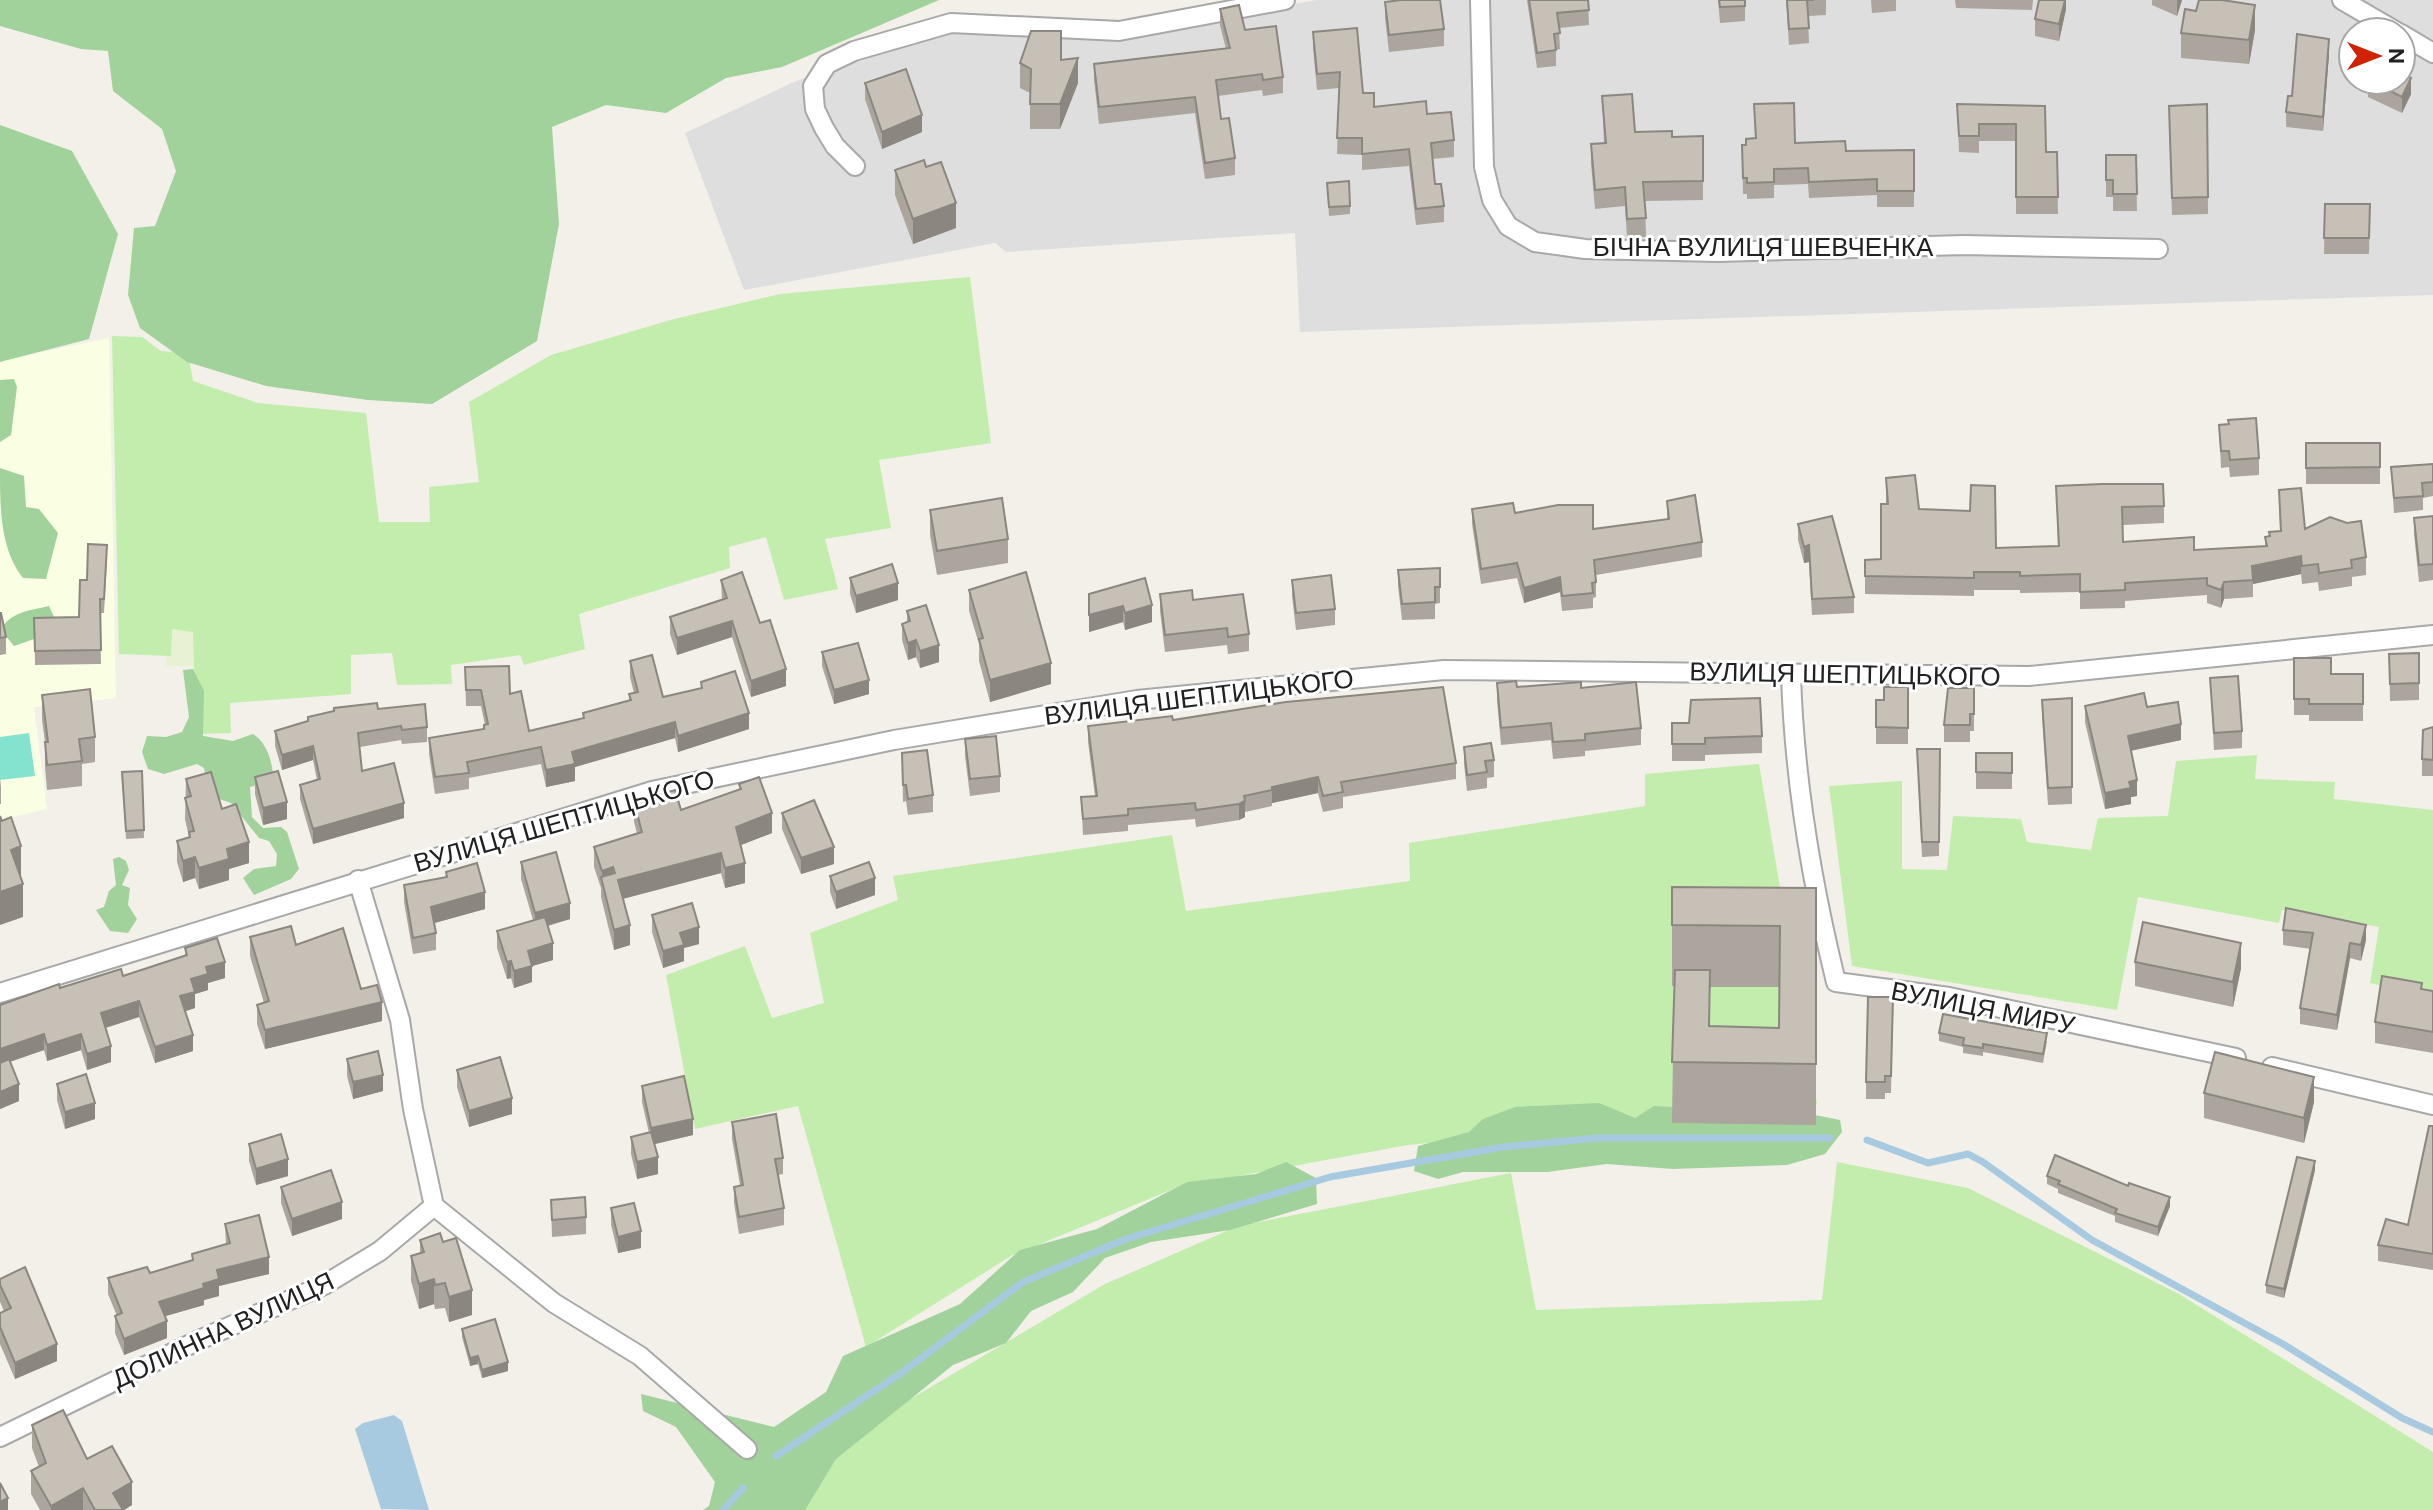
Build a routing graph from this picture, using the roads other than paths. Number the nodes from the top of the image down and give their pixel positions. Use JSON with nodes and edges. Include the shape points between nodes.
{"nodes":[{"id":1,"x":1285,"y":0,"type":"edge"},
{"id":2,"x":1480,"y":0,"type":"edge"},
{"id":3,"x":2342,"y":0,"type":"edge"},
{"id":4,"x":2370,"y":16,"type":"edge"},
{"id":5,"x":855,"y":166,"type":"dead end"},
{"id":6,"x":2158,"y":249,"type":"dead end"},
{"id":7,"x":2433,"y":635,"type":"edge"},
{"id":8,"x":1791,"y":674,"type":"junction"},
{"id":9,"x":358,"y":880,"type":"junction"},
{"id":10,"x":0,"y":993,"type":"edge"},
{"id":11,"x":2433,"y":1105,"type":"edge"},
{"id":12,"x":434,"y":1206,"type":"junction"},
{"id":13,"x":0,"y":1437,"type":"edge"},
{"id":14,"x":747,"y":1449,"type":"dead end"}],
"edges":[{"from":1,"to":5,"type":"street","via":[[1119,31],[951,23],[854,51],[827,64],[813,86],[824,128]]},
{"from":2,"to":6,"type":"street","name":"БІЧНА ВУЛИЦЯ ШЕВЧЕНКА","via":[[1484,167],[1492,200],[1508,226],[1535,242],[1585,249],[1718,252],[1964,245]]},
{"from":3,"to":4,"type":"street"},
{"from":7,"to":8,"type":"street","name":"ВУЛИЦЯ ШЕПТИЦЬКОГО","via":[[2029,676]]},
{"from":8,"to":9,"type":"street","name":"ВУЛИЦЯ ШЕПТИЦЬКОГО","via":[[1444,670],[1137,700],[894,740],[652,791]]},
{"from":8,"to":11,"type":"street","name":"ВУЛИЦЯ МИРУ","via":[[1801,808],[1836,982],[1949,997]]},
{"from":9,"to":10,"type":"street","name":"ВУЛИЦЯ ШЕПТИЦЬКОГО"},
{"from":9,"to":12,"type":"street","via":[[400,1020]]},
{"from":12,"to":13,"type":"street","name":"ДОЛИННА ВУЛИЦЯ","via":[[380,1251],[324,1285]]},
{"from":12,"to":14,"type":"street","via":[[554,1303],[640,1356]]}]}
